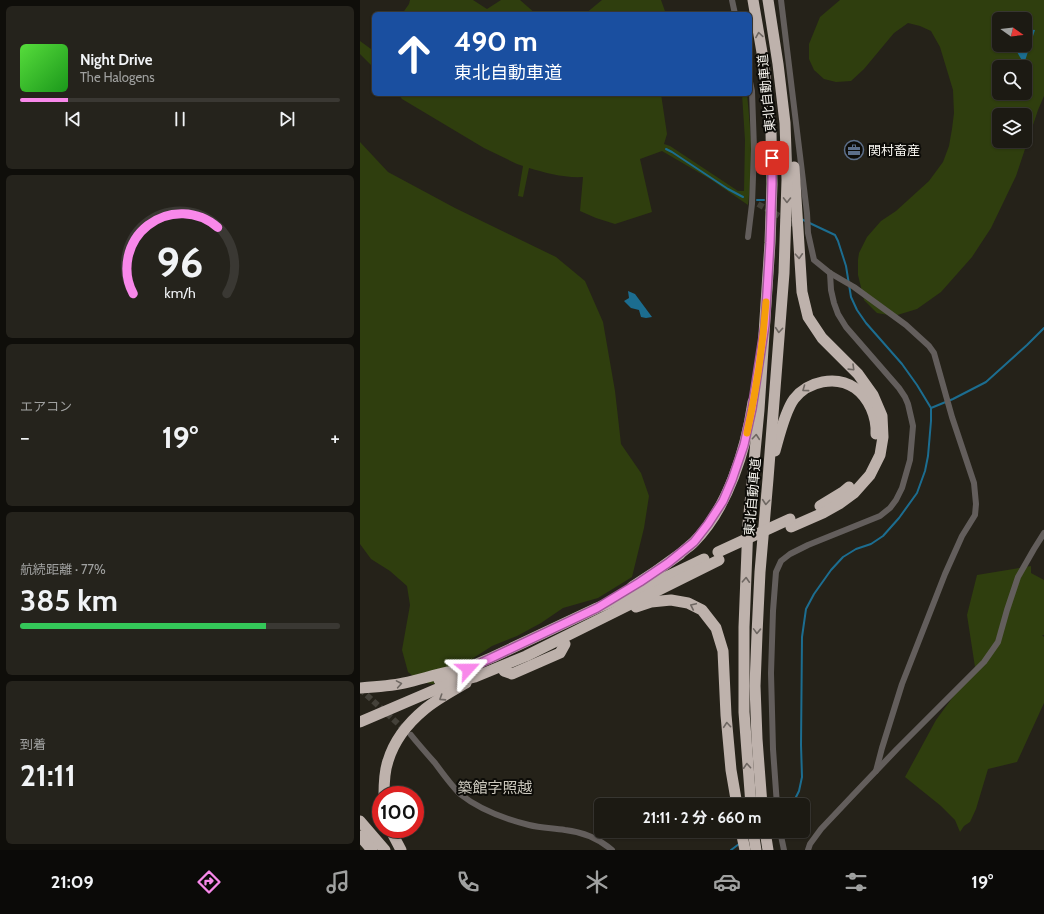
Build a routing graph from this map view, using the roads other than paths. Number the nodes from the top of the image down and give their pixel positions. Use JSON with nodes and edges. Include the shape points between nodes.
{"nodes":[{"id":1,"x":732,"y":0,"type":"edge"},
{"id":2,"x":753,"y":0,"type":"edge"},
{"id":3,"x":768,"y":0,"type":"edge"},
{"id":4,"x":781,"y":0,"type":"edge"},
{"id":5,"x":735,"y":12,"type":"edge"},
{"id":6,"x":778,"y":64,"type":"junction"},
{"id":7,"x":752,"y":91,"type":"edge"},
{"id":8,"x":800,"y":227,"type":"tunnel mouth"},
{"id":9,"x":808,"y":230,"type":"junction"},
{"id":10,"x":748,"y":237,"type":"dead end"},
{"id":11,"x":830,"y":273,"type":"junction"},
{"id":12,"x":765,"y":325,"type":"junction"},
{"id":13,"x":768,"y":479,"type":"junction"},
{"id":14,"x":790,"y":523,"type":"junction"},
{"id":15,"x":1044,"y":533,"type":"edge"},
{"id":16,"x":719,"y":556,"type":"junction"},
{"id":17,"x":597,"y":608,"type":"junction"},
{"id":18,"x":605,"y":616,"type":"junction"},
{"id":19,"x":575,"y":632,"type":"junction"},
{"id":20,"x":499,"y":670,"type":"junction"},
{"id":21,"x":475,"y":673,"type":"junction"},
{"id":22,"x":360,"y":688,"type":"edge"},
{"id":23,"x":360,"y":714,"type":"edge"},
{"id":24,"x":360,"y":722,"type":"edge"},
{"id":25,"x":411,"y":735,"type":"tunnel mouth"},
{"id":26,"x":876,"y":771,"type":"junction"},
{"id":27,"x":384,"y":786,"type":"edge"},
{"id":28,"x":736,"y":798,"type":"edge"},
{"id":29,"x":750,"y":798,"type":"edge"},
{"id":30,"x":761,"y":798,"type":"edge"},
{"id":31,"x":776,"y":798,"type":"edge"},
{"id":32,"x":360,"y":821,"type":"edge"},
{"id":33,"x":360,"y":836,"type":"edge"},
{"id":34,"x":395,"y":838,"type":"edge"},
{"id":35,"x":743,"y":838,"type":"edge"},
{"id":36,"x":754,"y":838,"type":"edge"},
{"id":37,"x":767,"y":838,"type":"edge"},
{"id":38,"x":781,"y":838,"type":"edge"},
{"id":39,"x":372,"y":850,"type":"edge"},
{"id":40,"x":385,"y":850,"type":"edge"},
{"id":41,"x":401,"y":850,"type":"edge"},
{"id":42,"x":612,"y":850,"type":"edge"},
{"id":43,"x":745,"y":850,"type":"edge"},
{"id":44,"x":756,"y":850,"type":"edge"},
{"id":45,"x":768,"y":850,"type":"edge"},
{"id":46,"x":784,"y":850,"type":"edge"},
{"id":47,"x":808,"y":850,"type":"edge"}],
"edges":[{"from":1,"to":5,"type":"street"},
{"from":12,"to":2,"type":"highway","name":"東北自動車道","one_way":true,"via":[[772,184],[771,139],[764,64]]},
{"from":3,"to":6,"type":"highway","name":"東北自動車道"},
{"from":4,"to":9,"type":"street"},
{"from":6,"to":13,"type":"highway","name":"東北自動車道","one_way":true,"via":[[785,124],[787,218]]},
{"from":6,"to":14,"type":"highway","one_way":true,"via":[[794,170],[801,285],[808,317],[822,338],[858,374],[873,395],[882,416],[883,437],[880,455],[870,475],[854,493],[823,513]]},
{"from":7,"to":10,"type":"street","via":[[755,204]]},
{"from":8,"to":9,"type":"street"},
{"from":9,"to":11,"type":"street","via":[[814,260]]},
{"from":11,"to":26,"type":"street","via":[[906,325],[934,353],[944,393],[974,483],[976,504],[975,514],[945,574],[902,684]]},
{"from":11,"to":31,"type":"street","via":[[831,290],[838,314],[904,396],[912,416],[912,448],[902,488],[890,508],[880,516],[790,554],[781,561],[776,572],[771,673]]},
{"from":12,"to":17,"type":"highway","via":[[744,445],[723,501],[694,542],[668,563]]},
{"from":29,"to":12,"type":"highway","name":"東北自動車道","one_way":true,"via":[[744,712],[744,627],[748,524]]},
{"from":14,"to":13,"type":"highway","one_way":true,"via":[[843,492],[867,467],[874,448],[876,429],[872,412],[862,394],[845,383],[833,381],[812,384],[802,391],[793,400],[785,417]]},
{"from":13,"to":30,"type":"highway","name":"東北自動車道","one_way":true,"via":[[760,572],[755,686]]},
{"from":14,"to":16,"type":"highway"},
{"from":15,"to":26,"type":"street","via":[[1018,577],[998,642],[984,662]]},
{"from":16,"to":17,"type":"highway"},
{"from":16,"to":18,"type":"highway"},
{"from":17,"to":21,"type":"highway","via":[[483,662]]},
{"from":18,"to":19,"type":"highway"},
{"from":28,"to":18,"type":"highway","one_way":true,"via":[[726,723],[723,651],[716,628],[702,610],[688,603],[671,600],[651,602]]},
{"from":19,"to":20,"type":"highway"},
{"from":19,"to":20,"type":"highway","via":[[565,644]]},
{"from":20,"to":21,"type":"highway"},
{"from":22,"to":21,"type":"highway","one_way":true,"via":[[398,684],[436,675]]},
{"from":21,"to":23,"type":"highway","via":[[439,680]]},
{"from":21,"to":24,"type":"highway"},
{"from":21,"to":27,"type":"highway","one_way":true,"via":[[425,709],[408,725],[387,762]]},
{"from":25,"to":42,"type":"street","via":[[460,793],[475,804],[513,821],[583,834]]},
{"from":26,"to":47,"type":"street","via":[[821,829]]},
{"from":32,"to":40,"type":"highway"},
{"from":33,"to":39,"type":"highway"},
{"from":34,"to":41,"type":"highway"},
{"from":35,"to":43,"type":"highway"},
{"from":36,"to":44,"type":"highway"},
{"from":37,"to":45,"type":"highway"},
{"from":38,"to":46,"type":"street"}]}
